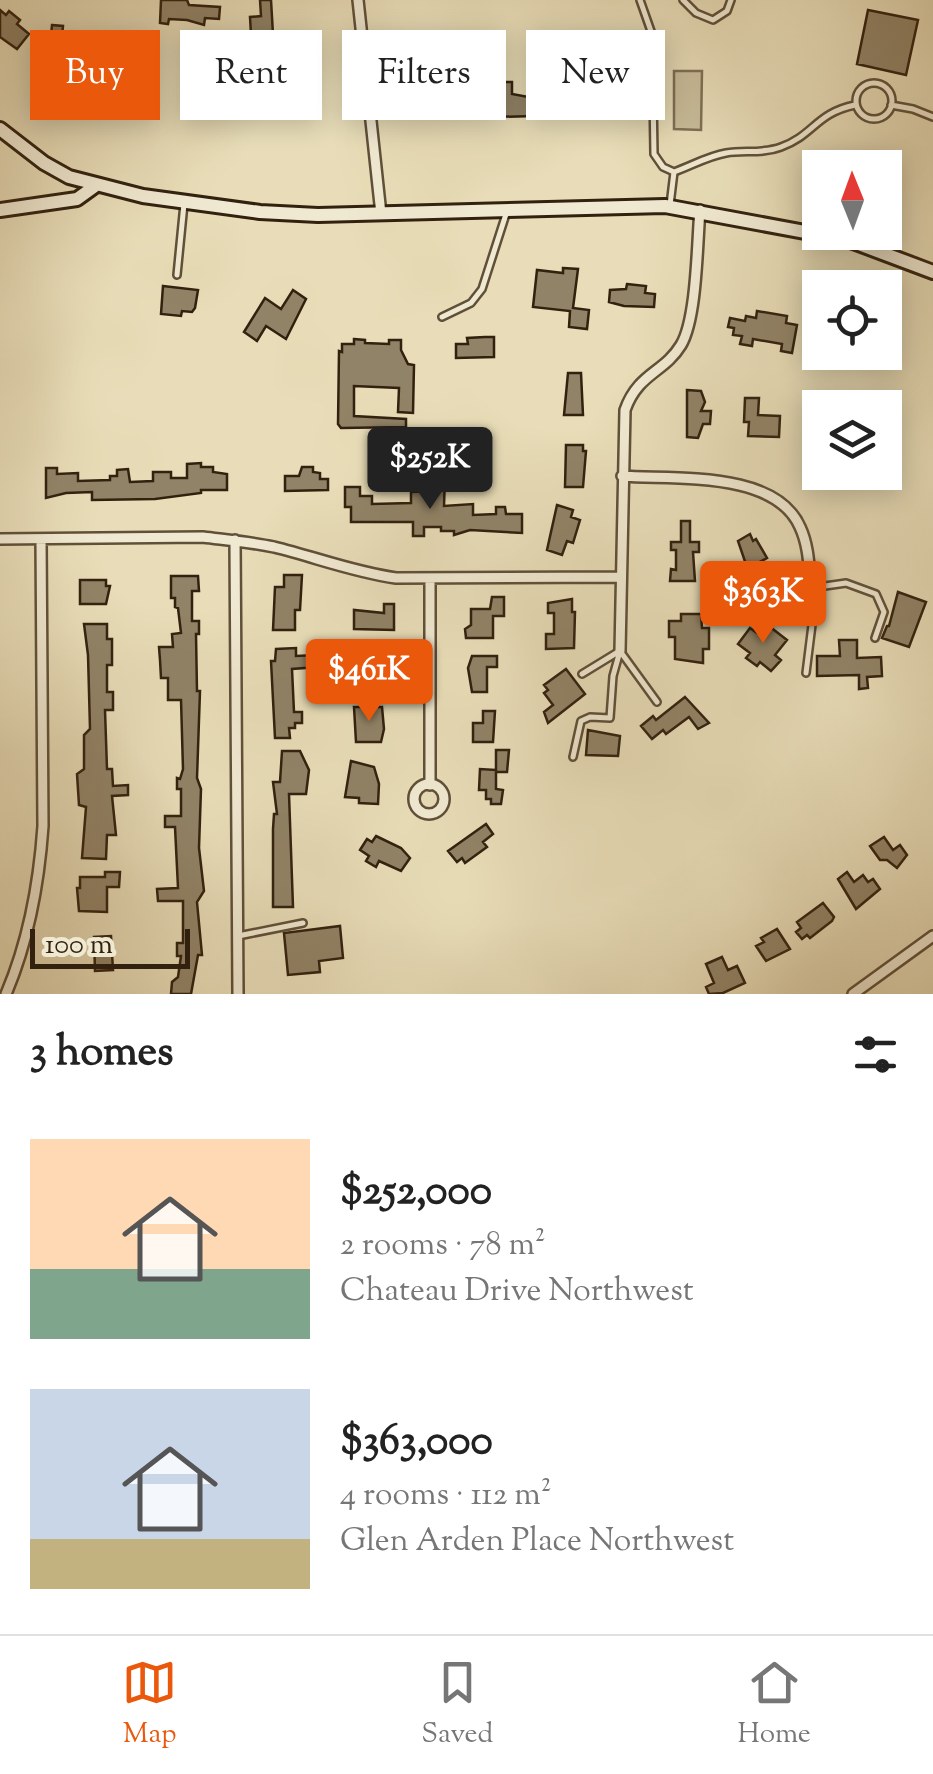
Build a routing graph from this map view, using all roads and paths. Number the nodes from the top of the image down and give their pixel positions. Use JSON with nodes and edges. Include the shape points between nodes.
{"nodes":[{"id":1,"x":358,"y":0,"type":"edge"},
{"id":2,"x":640,"y":0,"type":"edge"},
{"id":3,"x":683,"y":0,"type":"edge"},
{"id":4,"x":731,"y":0,"type":"edge"},
{"id":5,"x":855,"y":105,"type":"junction"},
{"id":6,"x":891,"y":105,"type":"junction"},
{"id":7,"x":933,"y":116,"type":"edge"},
{"id":8,"x":0,"y":129,"type":"edge"},
{"id":9,"x":674,"y":172,"type":"junction"},
{"id":10,"x":95,"y":186,"type":"junction"},
{"id":11,"x":184,"y":202,"type":"junction"},
{"id":12,"x":670,"y":206,"type":"junction"},
{"id":13,"x":507,"y":209,"type":"junction"},
{"id":14,"x":0,"y":210,"type":"edge"},
{"id":15,"x":700,"y":210,"type":"junction"},
{"id":16,"x":381,"y":214,"type":"junction"},
{"id":17,"x":933,"y":272,"type":"edge"},
{"id":18,"x":177,"y":276,"type":"dead end"},
{"id":19,"x":442,"y":317,"type":"dead end"},
{"id":20,"x":622,"y":476,"type":"junction"},
{"id":21,"x":0,"y":539,"type":"edge"},
{"id":22,"x":41,"y":539,"type":"junction"},
{"id":23,"x":235,"y":540,"type":"junction"},
{"id":24,"x":621,"y":577,"type":"junction"},
{"id":25,"x":430,"y":578,"type":"junction"},
{"id":26,"x":812,"y":588,"type":"junction"},
{"id":27,"x":876,"y":638,"type":"dead end"},
{"id":28,"x":620,"y":652,"type":"junction"},
{"id":29,"x":806,"y":673,"type":"dead end"},
{"id":30,"x":582,"y":674,"type":"dead end"},
{"id":31,"x":657,"y":702,"type":"dead end"},
{"id":32,"x":573,"y":757,"type":"dead end"},
{"id":33,"x":430,"y":785,"type":"dead end"},
{"id":34,"x":303,"y":923,"type":"dead end"},
{"id":35,"x":238,"y":936,"type":"junction"},
{"id":36,"x":933,"y":936,"type":"edge"},
{"id":37,"x":6,"y":994,"type":"edge"},
{"id":38,"x":238,"y":994,"type":"edge"},
{"id":39,"x":853,"y":994,"type":"edge"}],
"edges":[{"from":1,"to":16,"type":"street"},
{"from":2,"to":9,"type":"lane","via":[[652,34],[654,154]]},
{"from":3,"to":4,"type":"lane","via":[[713,20],[728,11]]},
{"from":5,"to":6,"type":"lane","via":[[864,117],[878,120]]},
{"from":5,"to":6,"type":"lane","via":[[858,91],[870,82],[885,86]]},
{"from":5,"to":9,"type":"lane","via":[[828,112],[784,146],[717,155]]},
{"from":6,"to":7,"type":"lane"},
{"from":8,"to":10,"type":"main road","via":[[44,163]]},
{"from":9,"to":12,"type":"lane"},
{"from":10,"to":11,"type":"main road"},
{"from":10,"to":14,"type":"main road","via":[[77,200]]},
{"from":11,"to":16,"type":"main road","via":[[277,213]]},
{"from":11,"to":18,"type":"lane"},
{"from":12,"to":13,"type":"main road"},
{"from":12,"to":15,"type":"main road"},
{"from":13,"to":16,"type":"main road"},
{"from":13,"to":19,"type":"lane","via":[[482,288],[471,303]]},
{"from":15,"to":17,"type":"main road","via":[[848,240]]},
{"from":15,"to":20,"type":"street","via":[[687,332],[628,400]]},
{"from":20,"to":24,"type":"street"},
{"from":20,"to":26,"type":"street","via":[[768,493],[800,524]]},
{"from":21,"to":22,"type":"street"},
{"from":22,"to":23,"type":"street"},
{"from":22,"to":37,"type":"street","via":[[43,826],[21,956]]},
{"from":23,"to":25,"type":"street","via":[[365,574]]},
{"from":23,"to":35,"type":"street"},
{"from":24,"to":25,"type":"street"},
{"from":24,"to":28,"type":"street"},
{"from":25,"to":33,"type":"street"},
{"from":26,"to":27,"type":"lane","via":[[846,583],[876,594],[884,612]]},
{"from":26,"to":29,"type":"lane"},
{"from":28,"to":30,"type":"lane"},
{"from":28,"to":31,"type":"lane"},
{"from":28,"to":32,"type":"lane","via":[[610,718],[581,721]]},
{"from":34,"to":35,"type":"lane"},
{"from":35,"to":38,"type":"street"},
{"from":36,"to":39,"type":"street"}]}
